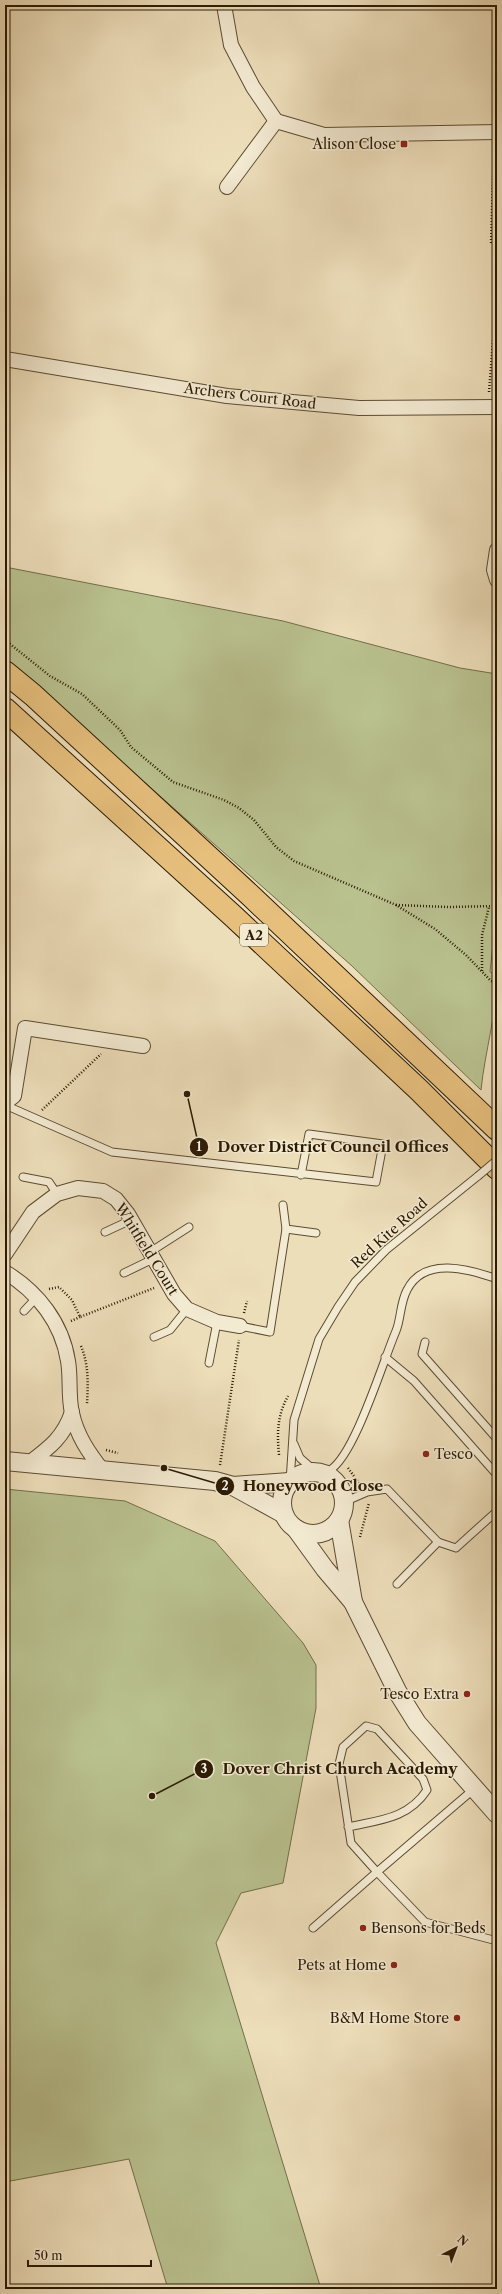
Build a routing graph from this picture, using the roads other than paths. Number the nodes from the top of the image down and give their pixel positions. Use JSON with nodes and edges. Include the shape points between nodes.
{"nodes":[{"id":1,"x":224,"y":5,"type":"edge"},
{"id":2,"x":276,"y":121,"type":"junction"},
{"id":3,"x":495,"y":132,"type":"edge"},
{"id":4,"x":227,"y":187,"type":"dead end"},
{"id":5,"x":5,"y":358,"type":"edge"},
{"id":6,"x":492,"y":407,"type":"edge"},
{"id":7,"x":497,"y":550,"type":"edge"},
{"id":8,"x":497,"y":580,"type":"edge"},
{"id":9,"x":5,"y":672,"type":"edge"},
{"id":10,"x":5,"y":709,"type":"edge"},
{"id":11,"x":142,"y":1046,"type":"dead end"},
{"id":12,"x":8,"y":1101,"type":"edge"},
{"id":13,"x":497,"y":1129,"type":"edge"},
{"id":14,"x":497,"y":1160,"type":"edge"},
{"id":15,"x":487,"y":1172,"type":"edge"},
{"id":16,"x":301,"y":1175,"type":"junction"},
{"id":17,"x":23,"y":1177,"type":"dead end"},
{"id":18,"x":57,"y":1194,"type":"junction"},
{"id":19,"x":283,"y":1205,"type":"dead end"},
{"id":20,"x":131,"y":1220,"type":"junction"},
{"id":21,"x":189,"y":1227,"type":"dead end"},
{"id":22,"x":286,"y":1229,"type":"junction"},
{"id":23,"x":104,"y":1232,"type":"dead end"},
{"id":24,"x":316,"y":1232,"type":"dead end"},
{"id":25,"x":5,"y":1254,"type":"edge"},
{"id":26,"x":152,"y":1256,"type":"junction"},
{"id":27,"x":5,"y":1272,"type":"edge"},
{"id":28,"x":124,"y":1273,"type":"dead end"},
{"id":29,"x":497,"y":1278,"type":"edge"},
{"id":30,"x":37,"y":1297,"type":"junction"},
{"id":31,"x":186,"y":1309,"type":"junction"},
{"id":32,"x":24,"y":1311,"type":"dead end"},
{"id":33,"x":217,"y":1322,"type":"junction"},
{"id":34,"x":240,"y":1326,"type":"joint"},
{"id":35,"x":154,"y":1337,"type":"dead end"},
{"id":36,"x":425,"y":1342,"type":"dead end"},
{"id":37,"x":385,"y":1357,"type":"junction"},
{"id":38,"x":209,"y":1363,"type":"dead end"},
{"id":39,"x":72,"y":1412,"type":"junction"},
{"id":40,"x":293,"y":1434,"type":"junction"},
{"id":41,"x":497,"y":1439,"type":"edge"},
{"id":42,"x":5,"y":1461,"type":"edge"},
{"id":43,"x":29,"y":1463,"type":"junction"},
{"id":44,"x":103,"y":1471,"type":"junction"},
{"id":45,"x":316,"y":1472,"type":"junction"},
{"id":46,"x":497,"y":1475,"type":"edge"},
{"id":47,"x":290,"y":1482,"type":"junction"},
{"id":48,"x":233,"y":1486,"type":"junction"},
{"id":49,"x":344,"y":1502,"type":"junction"},
{"id":50,"x":497,"y":1511,"type":"edge"},
{"id":51,"x":284,"y":1514,"type":"junction"},
{"id":52,"x":339,"y":1520,"type":"junction"},
{"id":53,"x":296,"y":1529,"type":"junction"},
{"id":54,"x":438,"y":1542,"type":"junction"},
{"id":55,"x":397,"y":1584,"type":"dead end"},
{"id":56,"x":353,"y":1602,"type":"junction"},
{"id":57,"x":474,"y":1789,"type":"junction"},
{"id":58,"x":497,"y":1814,"type":"edge"},
{"id":59,"x":348,"y":1827,"type":"junction"},
{"id":60,"x":377,"y":1872,"type":"junction"},
{"id":61,"x":313,"y":1928,"type":"dead end"},
{"id":62,"x":497,"y":1941,"type":"edge"},
{"id":63,"x":126,"y":2289,"type":"edge"},
{"id":64,"x":142,"y":2289,"type":"edge"}],
"edges":[{"from":1,"to":2,"type":"street","via":[[231,45],[253,87]]},
{"from":2,"to":3,"type":"street","via":[[324,135]]},
{"from":2,"to":4,"type":"street"},
{"from":5,"to":6,"type":"street","name":"Archers Court Road","via":[[227,396],[359,408]]},
{"from":7,"to":8,"type":"street","via":[[494,570]]},
{"from":9,"to":13,"type":"highway","number":"A2","via":[[251,896]]},
{"from":10,"to":15,"type":"highway","number":"A2","via":[[239,921],[418,1090]]},
{"from":11,"to":12,"type":"street","via":[[25,1028]]},
{"from":12,"to":16,"type":"lane","via":[[112,1152]]},
{"from":14,"to":15,"type":"lane","name":"Red Kite Road","bridge":true},
{"from":15,"to":40,"type":"lane","name":"Red Kite Road","via":[[386,1250],[355,1282],[319,1339],[294,1420]]},
{"from":16,"to":16,"type":"lane","via":[[309,1134],[383,1144],[376,1182]]},
{"from":17,"to":18,"type":"lane","via":[[49,1182]]},
{"from":18,"to":20,"type":"street","name":"Whitfield Court","via":[[78,1188],[104,1191],[116,1199]]},
{"from":18,"to":25,"type":"street","name":"Whitfield Court","via":[[33,1212]]},
{"from":19,"to":22,"type":"lane"},
{"from":20,"to":23,"type":"lane"},
{"from":20,"to":26,"type":"street","name":"Whitfield Court"},
{"from":21,"to":26,"type":"lane"},
{"from":22,"to":24,"type":"lane"},
{"from":22,"to":34,"type":"lane","via":[[270,1332]]},
{"from":26,"to":28,"type":"lane"},
{"from":26,"to":31,"type":"street","name":"Whitfield Court"},
{"from":27,"to":30,"type":"street"},
{"from":29,"to":37,"type":"lane","via":[[450,1267],[432,1269],[418,1277],[407,1290],[396,1330]]},
{"from":30,"to":32,"type":"lane"},
{"from":30,"to":39,"type":"street","via":[[59,1330],[65,1347]]},
{"from":31,"to":33,"type":"street","name":"Whitfield Court"},
{"from":31,"to":35,"type":"lane","via":[[170,1330]]},
{"from":33,"to":34,"type":"street","name":"Whitfield Court"},
{"from":33,"to":38,"type":"lane"},
{"from":36,"to":41,"type":"lane","via":[[422,1354]]},
{"from":37,"to":45,"type":"lane","via":[[354,1437],[340,1462],[330,1471]]},
{"from":37,"to":46,"type":"lane","via":[[414,1381]]},
{"from":39,"to":43,"type":"street","via":[[66,1428],[56,1442]]},
{"from":39,"to":44,"type":"street","via":[[83,1445]]},
{"from":40,"to":45,"type":"lane","name":"Red Kite Road","via":[[300,1458]]},
{"from":40,"to":47,"type":"lane","name":"Red Kite Road"},
{"from":42,"to":43,"type":"street"},
{"from":43,"to":44,"type":"street"},
{"from":44,"to":48,"type":"street","via":[[215,1481]]},
{"from":45,"to":47,"type":"street","via":[[302,1474]]},
{"from":45,"to":49,"type":"street","via":[[332,1478],[344,1493]]},
{"from":47,"to":48,"type":"street"},
{"from":47,"to":51,"type":"street","via":[[283,1497]]},
{"from":48,"to":51,"type":"street"},
{"from":49,"to":52,"type":"street"},
{"from":49,"to":54,"type":"lane","via":[[367,1492],[387,1489]]},
{"from":50,"to":54,"type":"lane","via":[[456,1548]]},
{"from":51,"to":53,"type":"street"},
{"from":52,"to":53,"type":"street","via":[[322,1533],[305,1533]]},
{"from":52,"to":56,"type":"street"},
{"from":53,"to":56,"type":"street"},
{"from":54,"to":55,"type":"lane"},
{"from":56,"to":57,"type":"street","via":[[396,1690],[417,1723]]},
{"from":57,"to":58,"type":"street"},
{"from":57,"to":60,"type":"lane"},
{"from":59,"to":59,"type":"lane","via":[[401,1815],[421,1799],[427,1790],[423,1779],[377,1729],[366,1726],[343,1747],[339,1764]]},
{"from":59,"to":60,"type":"lane","via":[[350,1843]]},
{"from":60,"to":61,"type":"lane"},
{"from":60,"to":62,"type":"lane","via":[[425,1922]]},
{"from":63,"to":64,"type":"lane"}]}
